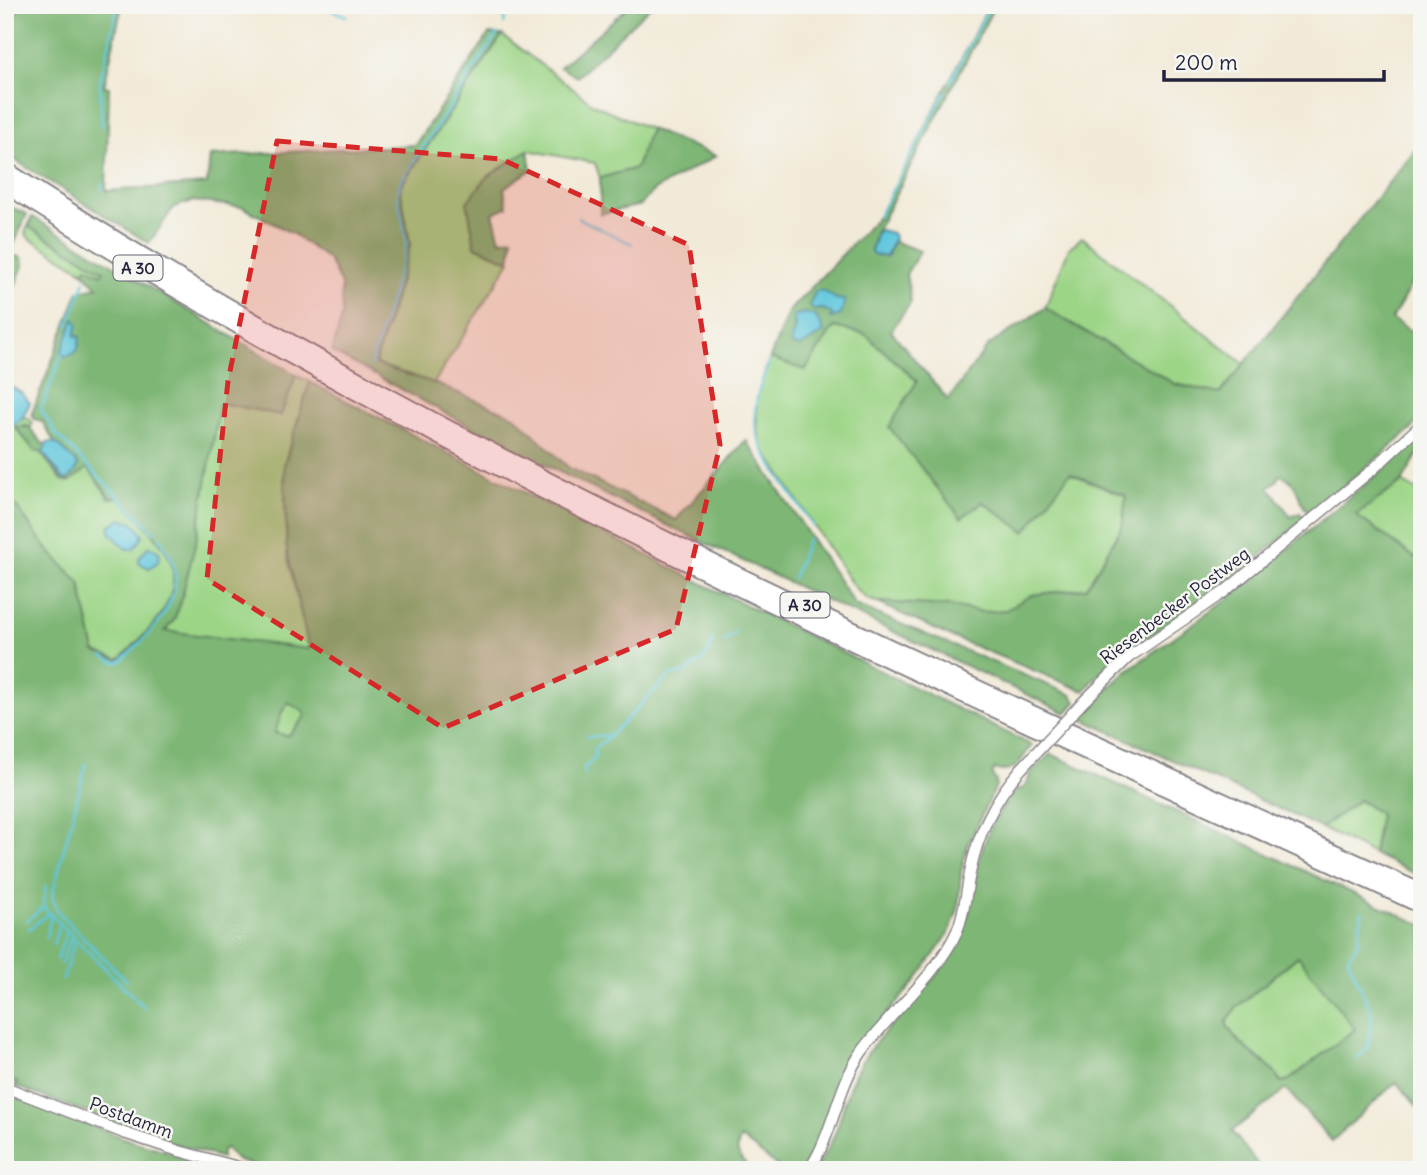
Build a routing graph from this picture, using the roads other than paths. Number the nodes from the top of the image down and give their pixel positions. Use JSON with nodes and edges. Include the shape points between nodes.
{"nodes":[{"id":1,"x":5,"y":163,"type":"edge"},
{"id":2,"x":5,"y":169,"type":"edge"},
{"id":3,"x":5,"y":185,"type":"edge"},
{"id":4,"x":25,"y":191,"type":"junction"},
{"id":5,"x":5,"y":198,"type":"edge"},
{"id":6,"x":53,"y":207,"type":"junction"},
{"id":7,"x":1422,"y":424,"type":"edge"},
{"id":8,"x":1422,"y":892,"type":"edge"},
{"id":9,"x":1422,"y":906,"type":"edge"},
{"id":10,"x":5,"y":1087,"type":"edge"},
{"id":11,"x":249,"y":1170,"type":"edge"},
{"id":12,"x":809,"y":1170,"type":"edge"}],
"edges":[{"from":1,"to":4,"type":"highway"},
{"from":2,"to":4,"type":"highway","number":"A 30"},
{"from":3,"to":4,"type":"highway","number":"A 30"},
{"from":4,"to":5,"type":"highway"},
{"from":4,"to":6,"type":"highway","number":"A 30"},
{"from":6,"to":8,"type":"highway","number":"A 30","via":[[323,360],[581,496],[865,634]]},
{"from":6,"to":9,"type":"highway","number":"A 30","via":[[147,274],[317,372],[569,505],[854,643]]},
{"from":7,"to":12,"type":"street","name":"Riesenbecker Postweg","bridge":true,"via":[[1224,592],[1129,657],[1010,782],[979,835],[952,942],[861,1053]]},
{"from":10,"to":11,"type":"street","name":"Postdamm","via":[[179,1152]]}]}
